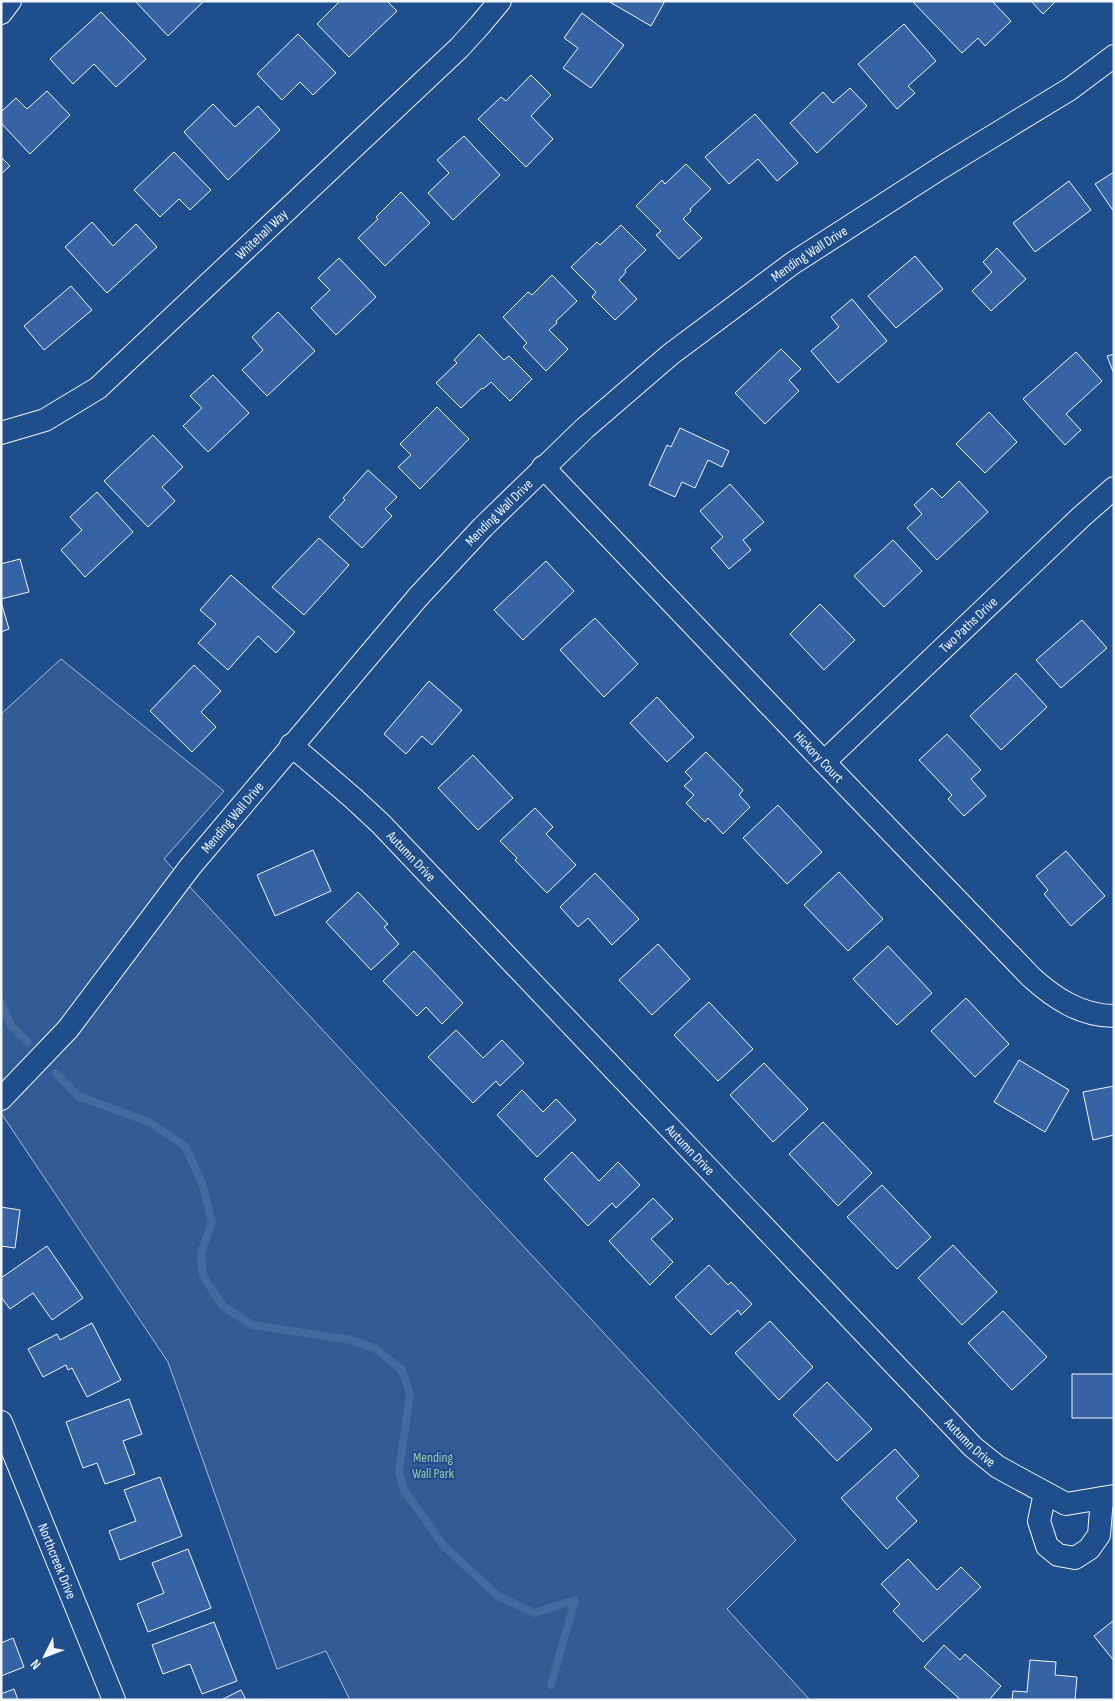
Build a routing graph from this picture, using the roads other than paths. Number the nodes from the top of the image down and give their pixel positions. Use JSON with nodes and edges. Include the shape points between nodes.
{"nodes":[{"id":1,"x":10,"y":1,"type":"edge"},
{"id":2,"x":500,"y":1,"type":"edge"},
{"id":3,"x":1,"y":13,"type":"edge"},
{"id":4,"x":1114,"y":56,"type":"edge"},
{"id":5,"x":1,"y":433,"type":"edge"},
{"id":6,"x":543,"y":467,"type":"junction"},
{"id":7,"x":1114,"y":488,"type":"edge"},
{"id":8,"x":291,"y":745,"type":"junction"},
{"id":9,"x":824,"y":762,"type":"junction"},
{"id":10,"x":1114,"y":1016,"type":"edge"},
{"id":11,"x":1,"y":1099,"type":"edge"},
{"id":12,"x":1,"y":1422,"type":"edge"},
{"id":13,"x":1045,"y":1492,"type":"junction"},
{"id":14,"x":1108,"y":1497,"type":"edge"},
{"id":15,"x":114,"y":1700,"type":"edge"}],
"edges":[{"from":1,"to":3,"type":"street"},
{"from":2,"to":5,"type":"street","name":"Whitehall Way","via":[[458,48],[98,388],[46,420]]},
{"from":4,"to":6,"type":"street","name":"Mending Wall Drive","via":[[1070,89],[939,169],[758,288],[664,360]]},
{"from":6,"to":8,"type":"street","name":"Mending Wall Drive","via":[[418,597]]},
{"from":6,"to":9,"type":"street","name":"Hickory Court"},
{"from":7,"to":9,"type":"street","name":"Two Paths Drive"},
{"from":8,"to":11,"type":"street","name":"Mending Wall Drive","via":[[190,866],[68,1029]]},
{"from":8,"to":13,"type":"street","name":"Autumn Drive","via":[[381,824],[973,1447],[998,1467]]},
{"from":9,"to":10,"type":"street","name":"Hickory Court","via":[[1046,991],[1076,1008]]},
{"from":12,"to":15,"type":"street","name":"Northcreek Drive"},
{"from":13,"to":14,"type":"street","name":"Autumn Drive","via":[[1066,1504]]},
{"from":13,"to":14,"type":"street","via":[[1038,1521],[1047,1546],[1058,1555],[1075,1558],[1089,1550],[1099,1535]]}]}
